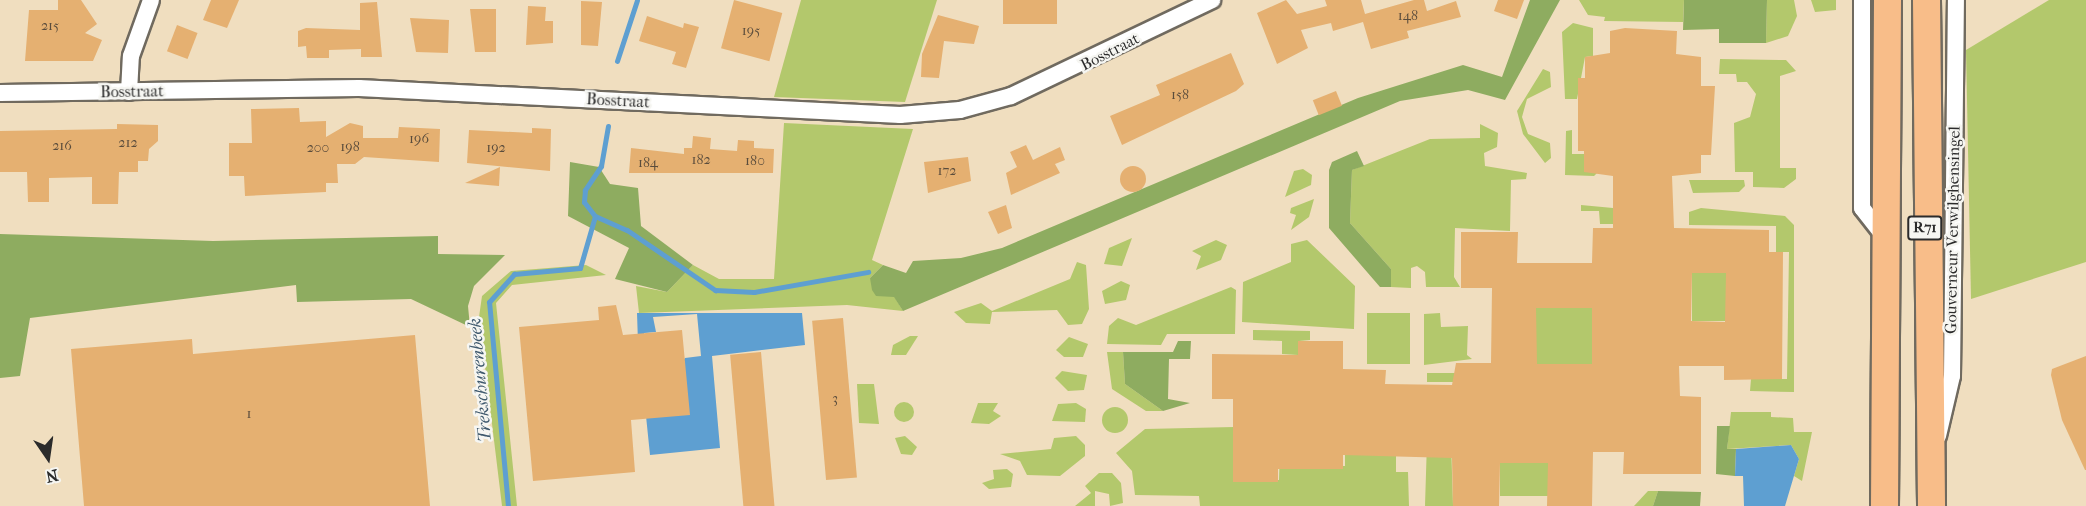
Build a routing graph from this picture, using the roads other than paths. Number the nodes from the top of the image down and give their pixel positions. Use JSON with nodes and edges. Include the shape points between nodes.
{"nodes":[{"id":1,"x":151,"y":0,"type":"edge"},
{"id":2,"x":1212,"y":0,"type":"edge"},
{"id":3,"x":1862,"y":0,"type":"edge"},
{"id":4,"x":1887,"y":0,"type":"edge"},
{"id":5,"x":1926,"y":0,"type":"edge"},
{"id":6,"x":1956,"y":0,"type":"edge"},
{"id":7,"x":129,"y":92,"type":"junction"},
{"id":8,"x":0,"y":93,"type":"edge"},
{"id":9,"x":1884,"y":236,"type":"junction"},
{"id":10,"x":1932,"y":457,"type":"junction"},
{"id":11,"x":1884,"y":506,"type":"edge"},
{"id":12,"x":1932,"y":506,"type":"edge"}],
"edges":[{"from":1,"to":7,"type":"street","via":[[131,56]]},
{"from":2,"to":7,"type":"street","name":"Bosstraat","via":[[1075,70],[960,110],[851,115],[359,88]]},
{"from":3,"to":9,"type":"street","via":[[1862,208]]},
{"from":4,"to":9,"type":"highway","number":"R71"},
{"from":5,"to":10,"type":"highway","name":"Gouverneur Verwilghensingel","number":"R71","via":[[1925,280]]},
{"from":6,"to":10,"type":"street","name":"Gouverneur Verwilghensingel","via":[[1952,376]]},
{"from":7,"to":8,"type":"street","name":"Bosstraat"},
{"from":9,"to":11,"type":"highway","number":"R71"},
{"from":10,"to":12,"type":"highway","name":"Gouverneur Verwilghensingel","number":"R71"}]}
